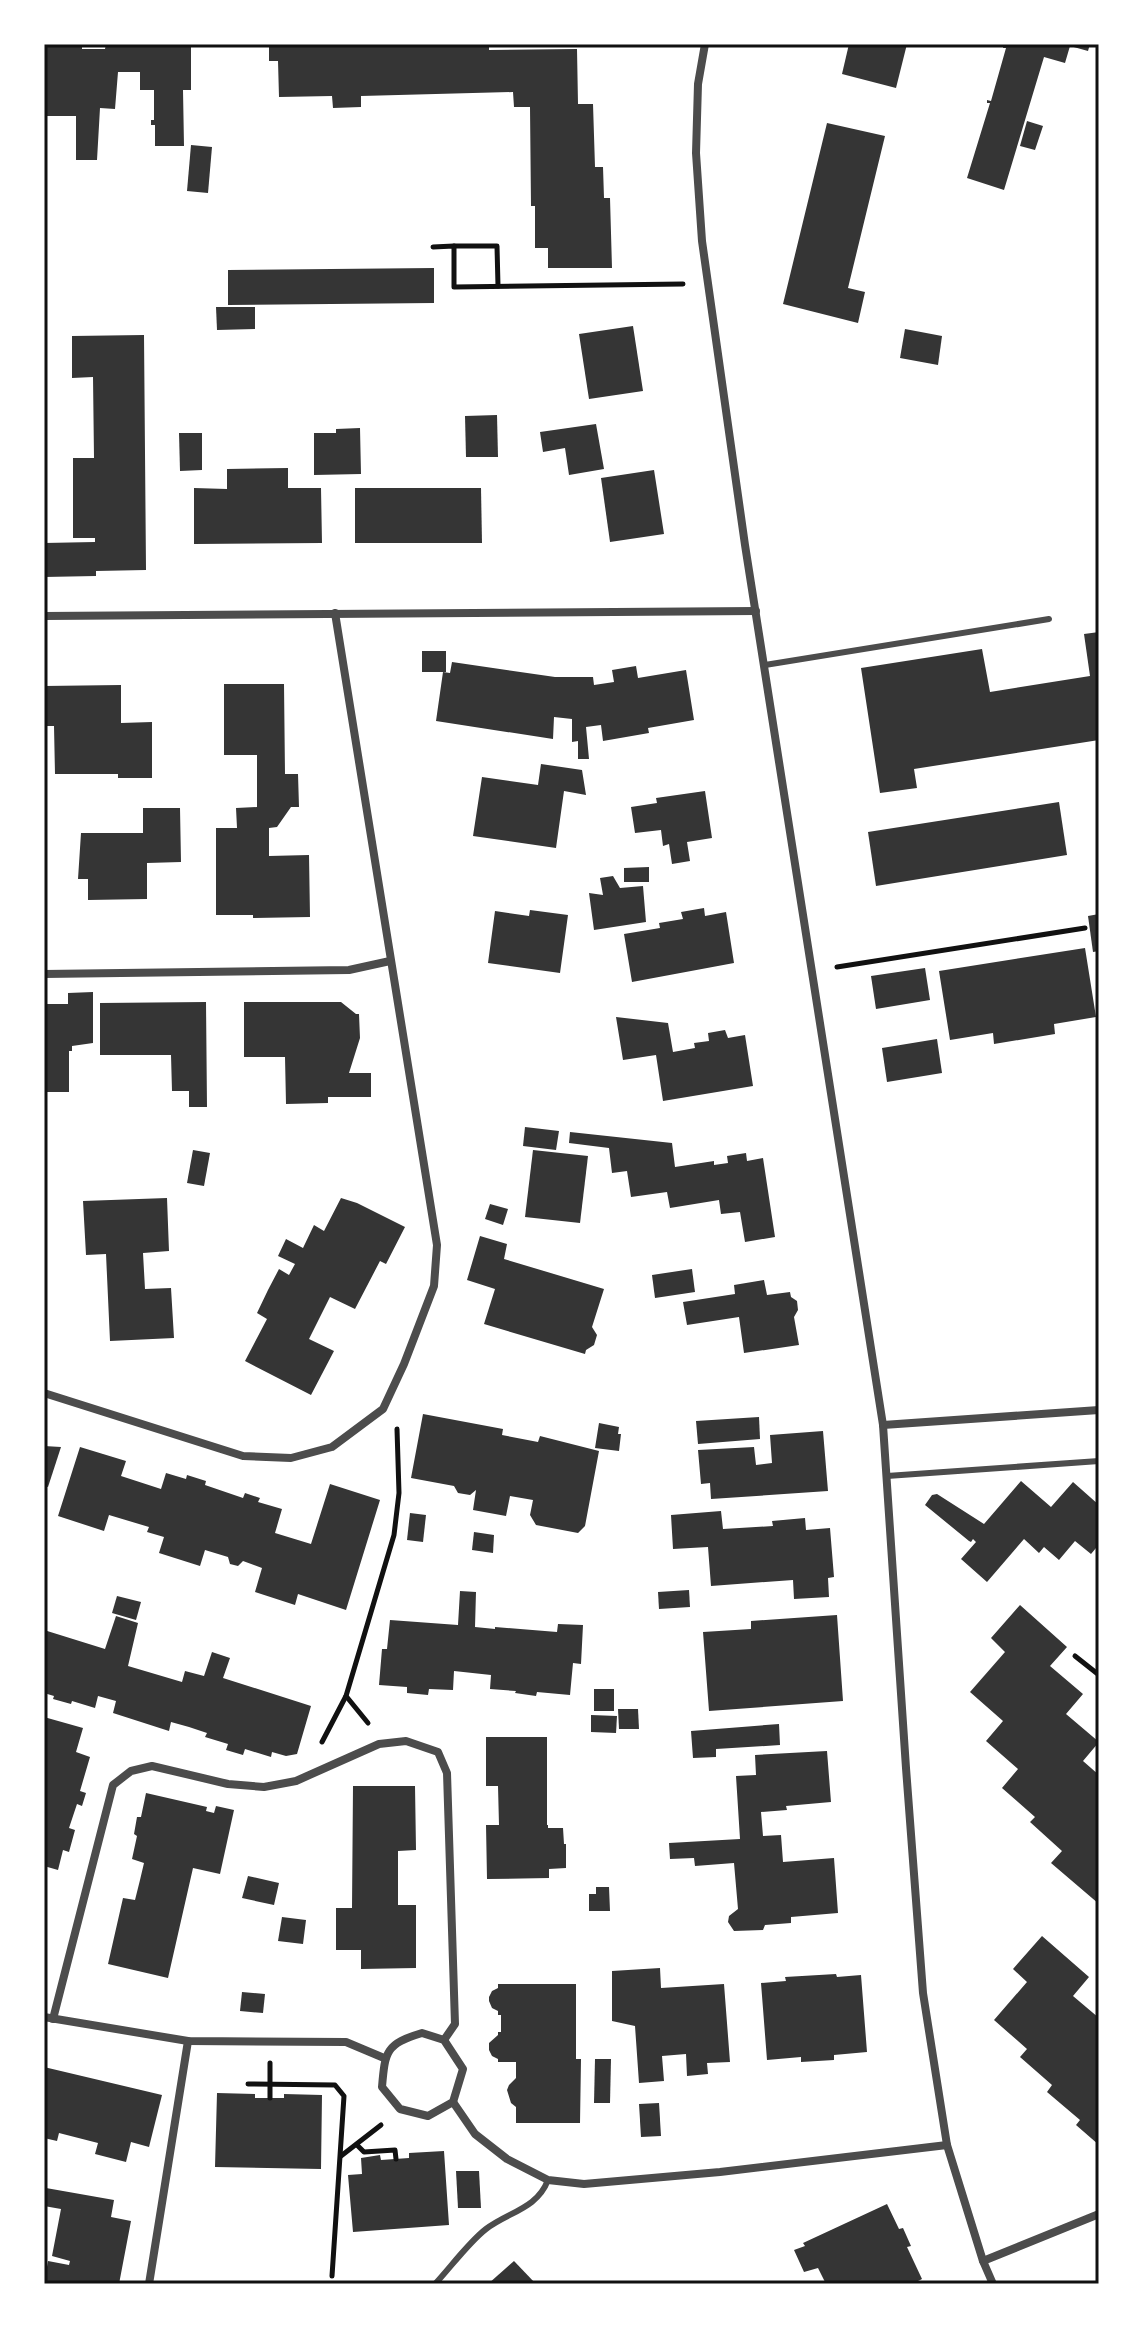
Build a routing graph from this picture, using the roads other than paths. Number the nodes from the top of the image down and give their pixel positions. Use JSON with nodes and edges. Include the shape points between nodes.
{"nodes":[{"id":1,"x":705,"y":44,"type":"edge"},
{"id":2,"x":756,"y":611,"type":"junction"},
{"id":3,"x":335,"y":613,"type":"junction"},
{"id":4,"x":44,"y":616,"type":"edge"},
{"id":5,"x":1049,"y":619,"type":"dead end"},
{"id":6,"x":765,"y":665,"type":"junction"},
{"id":7,"x":390,"y":961,"type":"junction"},
{"id":8,"x":44,"y":974,"type":"edge"},
{"id":9,"x":44,"y":1393,"type":"edge"},
{"id":10,"x":1099,"y":1410,"type":"edge"},
{"id":11,"x":883,"y":1425,"type":"junction"},
{"id":12,"x":1099,"y":1461,"type":"edge"},
{"id":13,"x":887,"y":1476,"type":"junction"},
{"id":14,"x":48,"y":2018,"type":"edge"},
{"id":15,"x":444,"y":2040,"type":"junction"},
{"id":16,"x":188,"y":2041,"type":"junction"},
{"id":17,"x":384,"y":2058,"type":"junction"},
{"id":18,"x":453,"y":2102,"type":"junction"},
{"id":19,"x":947,"y":2145,"type":"junction"},
{"id":20,"x":548,"y":2180,"type":"junction"},
{"id":21,"x":1099,"y":2214,"type":"edge"},
{"id":22,"x":983,"y":2261,"type":"junction"},
{"id":23,"x":149,"y":2284,"type":"edge"},
{"id":24,"x":435,"y":2284,"type":"edge"},
{"id":25,"x":993,"y":2284,"type":"edge"}],
"edges":[{"from":1,"to":2,"type":"street","via":[[696,153],[702,241]]},
{"from":2,"to":3,"type":"street"},
{"from":2,"to":6,"type":"street"},
{"from":3,"to":4,"type":"street"},
{"from":3,"to":7,"type":"street"},
{"from":5,"to":6,"type":"lane"},
{"from":6,"to":11,"type":"street"},
{"from":7,"to":8,"type":"street","via":[[349,970]]},
{"from":7,"to":9,"type":"street","via":[[437,1245],[434,1286],[383,1409],[332,1447],[291,1458],[243,1456]]},
{"from":10,"to":11,"type":"street"},
{"from":11,"to":13,"type":"street"},
{"from":12,"to":13,"type":"lane"},
{"from":13,"to":19,"type":"street","via":[[923,1993]]},
{"from":14,"to":15,"type":"street","via":[[113,1785],[131,1771],[152,1766],[264,1787],[296,1781],[379,1744],[406,1741],[438,1752],[447,1773],[455,2024]]},
{"from":14,"to":16,"type":"street"},
{"from":15,"to":17,"type":"street","via":[[422,2033],[399,2040]]},
{"from":15,"to":18,"type":"street","via":[[463,2069]]},
{"from":16,"to":17,"type":"street","via":[[346,2042]]},
{"from":16,"to":23,"type":"street"},
{"from":17,"to":18,"type":"street","via":[[382,2087],[400,2109],[428,2116]]},
{"from":18,"to":20,"type":"street","via":[[475,2134],[507,2159]]},
{"from":19,"to":20,"type":"street","via":[[584,2184]]},
{"from":19,"to":22,"type":"street"},
{"from":20,"to":24,"type":"lane","via":[[543,2194],[486,2229]]},
{"from":21,"to":22,"type":"street"},
{"from":22,"to":25,"type":"street"}]}
